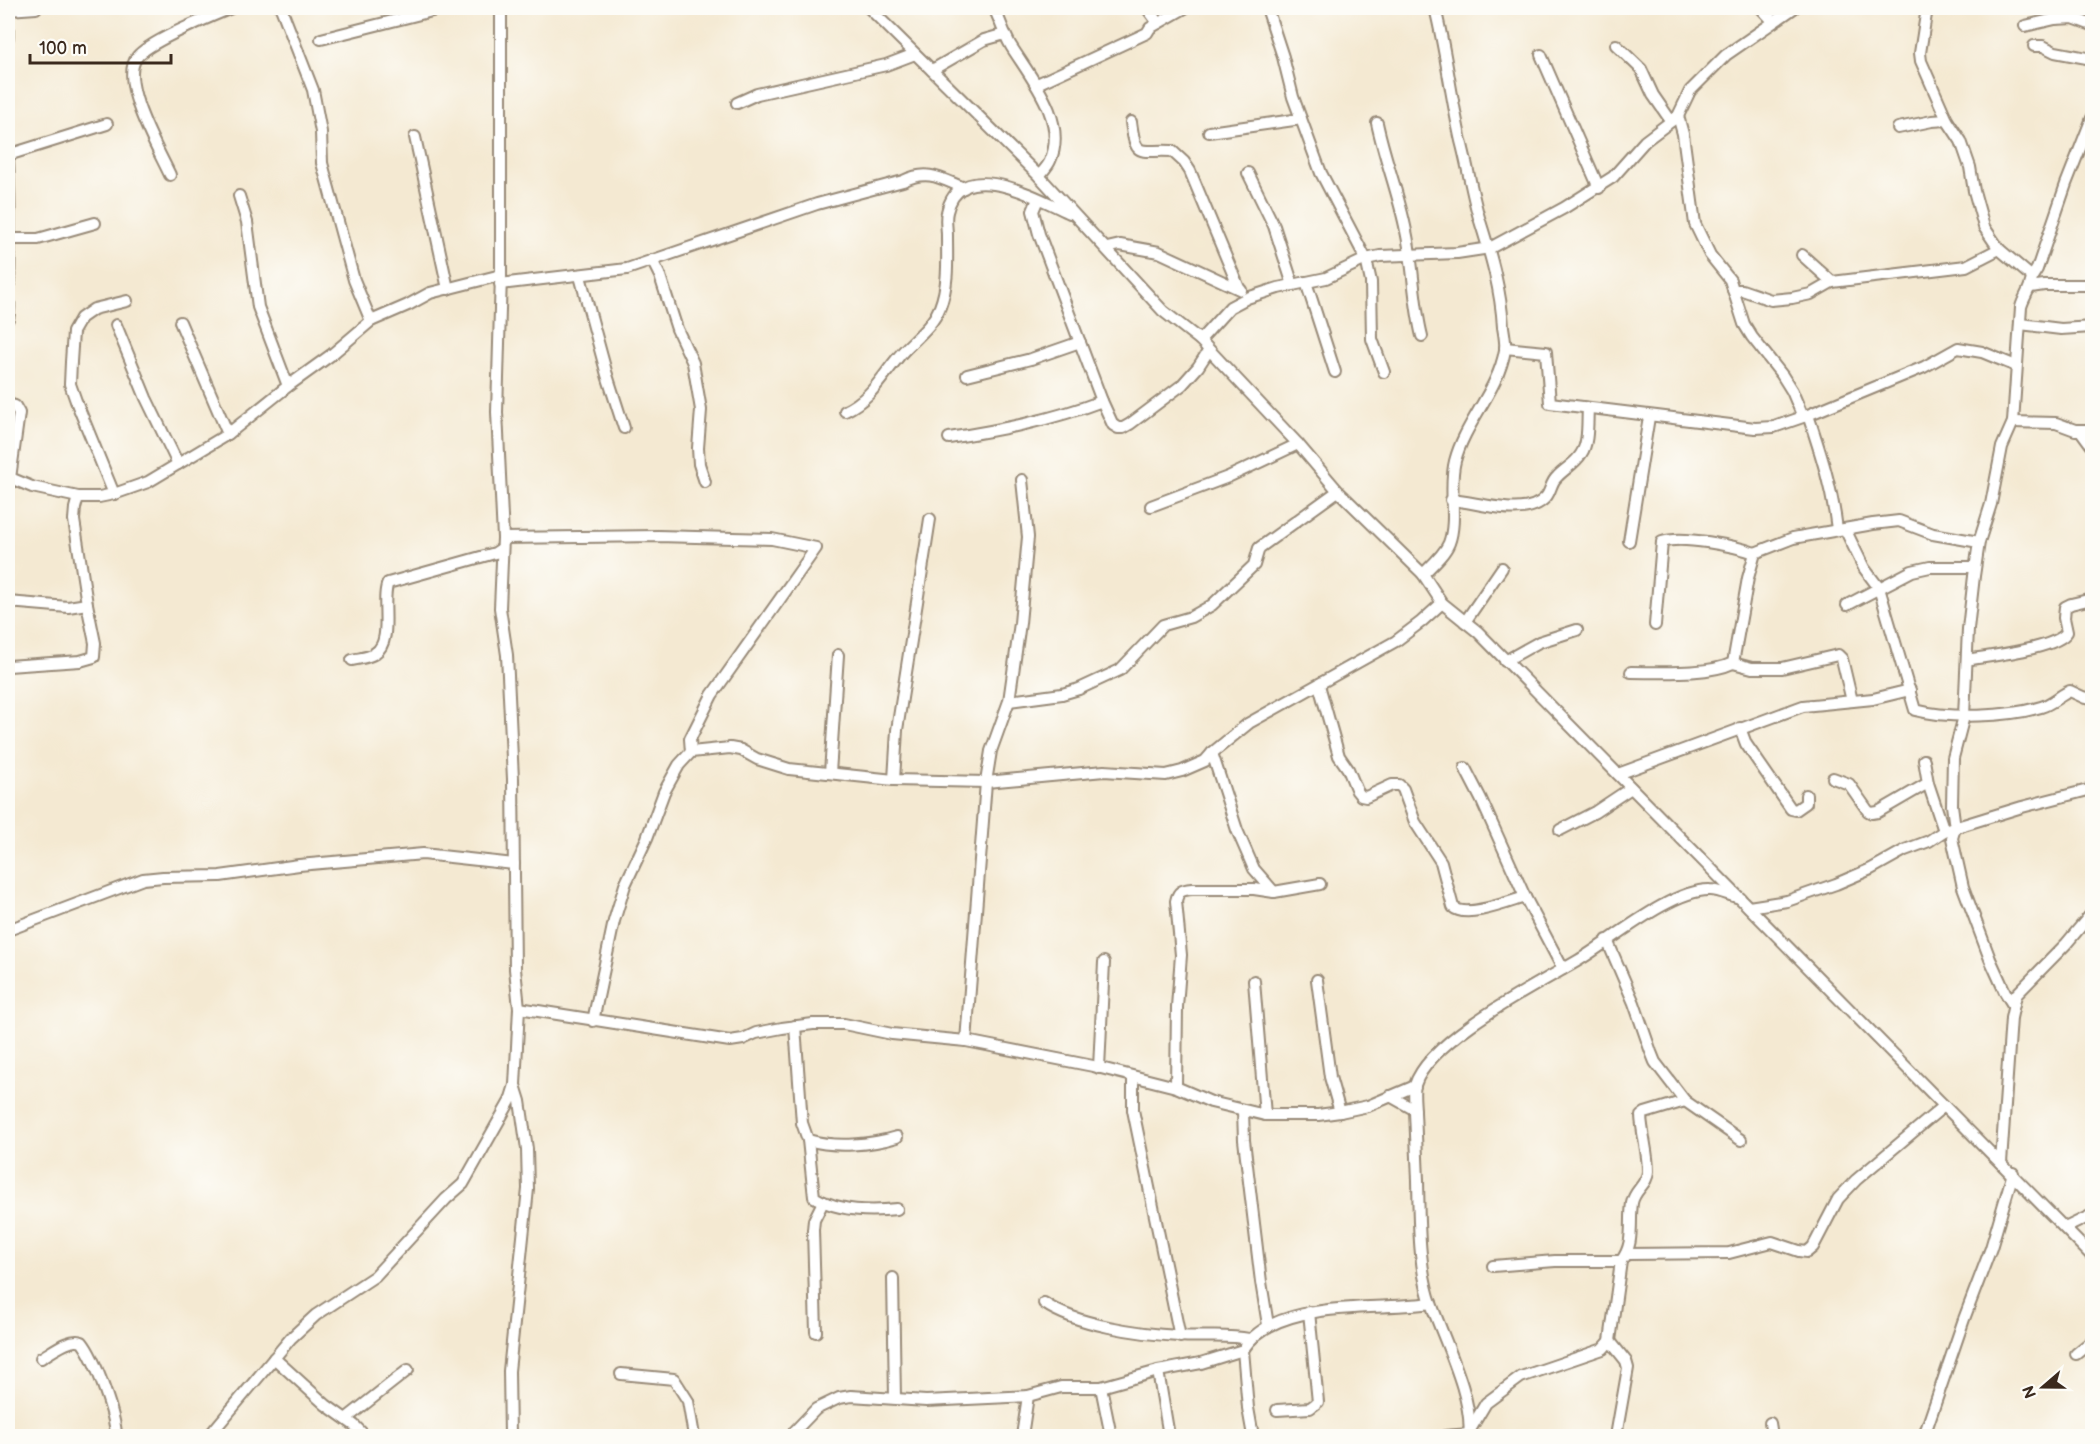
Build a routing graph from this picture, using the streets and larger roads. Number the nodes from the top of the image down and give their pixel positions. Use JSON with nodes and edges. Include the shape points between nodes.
{"nodes":[{"id":1,"x":36,"y":8,"type":"edge"},
{"id":2,"x":231,"y":8,"type":"edge"},
{"id":3,"x":280,"y":8,"type":"edge"},
{"id":4,"x":444,"y":8,"type":"edge"},
{"id":5,"x":501,"y":8,"type":"edge"},
{"id":6,"x":869,"y":8,"type":"edge"},
{"id":7,"x":994,"y":8,"type":"edge"},
{"id":8,"x":1148,"y":8,"type":"edge"},
{"id":9,"x":1185,"y":8,"type":"edge"},
{"id":10,"x":1268,"y":8,"type":"edge"},
{"id":11,"x":1435,"y":8,"type":"edge"},
{"id":12,"x":1761,"y":8,"type":"edge"},
{"id":13,"x":1794,"y":8,"type":"edge"},
{"id":14,"x":1927,"y":8,"type":"edge"},
{"id":15,"x":8,"y":10,"type":"edge"},
{"id":16,"x":8,"y":17,"type":"edge"},
{"id":17,"x":1773,"y":21,"type":"junction"},
{"id":18,"x":1158,"y":23,"type":"junction"},
{"id":19,"x":2092,"y":25,"type":"edge"},
{"id":20,"x":2025,"y":26,"type":"dead end"},
{"id":21,"x":1005,"y":34,"type":"junction"},
{"id":22,"x":8,"y":37,"type":"edge"},
{"id":23,"x":321,"y":39,"type":"dead end"},
{"id":24,"x":1616,"y":45,"type":"dead end"},
{"id":25,"x":2034,"y":46,"type":"dead end"},
{"id":26,"x":915,"y":54,"type":"junction"},
{"id":27,"x":1541,"y":55,"type":"dead end"},
{"id":28,"x":2092,"y":59,"type":"edge"},
{"id":29,"x":932,"y":70,"type":"junction"},
{"id":30,"x":1037,"y":84,"type":"junction"},
{"id":31,"x":737,"y":103,"type":"dead end"},
{"id":32,"x":1674,"y":118,"type":"junction"},
{"id":33,"x":2092,"y":118,"type":"edge"},
{"id":34,"x":1301,"y":119,"type":"junction"},
{"id":35,"x":1947,"y":120,"type":"junction"},
{"id":36,"x":1131,"y":122,"type":"dead end"},
{"id":37,"x":1377,"y":123,"type":"dead end"},
{"id":38,"x":107,"y":124,"type":"dead end"},
{"id":39,"x":1898,"y":128,"type":"dead end"},
{"id":40,"x":1209,"y":132,"type":"dead end"},
{"id":41,"x":416,"y":137,"type":"dead end"},
{"id":42,"x":8,"y":157,"type":"edge"},
{"id":43,"x":1248,"y":173,"type":"dead end"},
{"id":44,"x":170,"y":175,"type":"dead end"},
{"id":45,"x":1039,"y":176,"type":"junction"},
{"id":46,"x":963,"y":188,"type":"junction"},
{"id":47,"x":1599,"y":188,"type":"junction"},
{"id":48,"x":239,"y":196,"type":"dead end"},
{"id":49,"x":1038,"y":199,"type":"junction"},
{"id":50,"x":1075,"y":215,"type":"junction"},
{"id":51,"x":95,"y":223,"type":"dead end"},
{"id":52,"x":9,"y":239,"type":"edge"},
{"id":53,"x":1107,"y":248,"type":"junction"},
{"id":54,"x":1490,"y":248,"type":"junction"},
{"id":55,"x":1999,"y":249,"type":"junction"},
{"id":56,"x":1411,"y":254,"type":"junction"},
{"id":57,"x":1802,"y":255,"type":"dead end"},
{"id":58,"x":1366,"y":259,"type":"junction"},
{"id":59,"x":652,"y":261,"type":"junction"},
{"id":60,"x":580,"y":276,"type":"junction"},
{"id":61,"x":501,"y":279,"type":"junction"},
{"id":62,"x":1306,"y":282,"type":"junction"},
{"id":63,"x":1832,"y":282,"type":"junction"},
{"id":64,"x":2032,"y":282,"type":"junction"},
{"id":65,"x":1293,"y":285,"type":"junction"},
{"id":66,"x":2092,"y":285,"type":"edge"},
{"id":67,"x":1239,"y":288,"type":"junction"},
{"id":68,"x":448,"y":289,"type":"junction"},
{"id":69,"x":1733,"y":290,"type":"junction"},
{"id":70,"x":1247,"y":298,"type":"junction"},
{"id":71,"x":127,"y":301,"type":"dead end"},
{"id":72,"x":8,"y":319,"type":"edge"},
{"id":73,"x":371,"y":321,"type":"junction"},
{"id":74,"x":180,"y":322,"type":"dead end"},
{"id":75,"x":2020,"y":324,"type":"junction"},
{"id":76,"x":116,"y":325,"type":"dead end"},
{"id":77,"x":2092,"y":327,"type":"edge"},
{"id":78,"x":1422,"y":336,"type":"dead end"},
{"id":79,"x":1200,"y":340,"type":"junction"},
{"id":80,"x":1080,"y":342,"type":"junction"},
{"id":81,"x":1505,"y":348,"type":"junction"},
{"id":82,"x":1209,"y":350,"type":"junction"},
{"id":83,"x":2016,"y":366,"type":"junction"},
{"id":84,"x":1335,"y":372,"type":"dead end"},
{"id":85,"x":1384,"y":372,"type":"dead end"},
{"id":86,"x":967,"y":375,"type":"dead end"},
{"id":87,"x":288,"y":386,"type":"junction"},
{"id":88,"x":1102,"y":401,"type":"junction"},
{"id":89,"x":8,"y":404,"type":"edge"},
{"id":90,"x":1588,"y":408,"type":"junction"},
{"id":91,"x":845,"y":411,"type":"dead end"},
{"id":92,"x":1805,"y":416,"type":"junction"},
{"id":93,"x":1649,"y":417,"type":"junction"},
{"id":94,"x":2013,"y":423,"type":"junction"},
{"id":95,"x":624,"y":428,"type":"dead end"},
{"id":96,"x":2087,"y":431,"type":"edge"},
{"id":97,"x":228,"y":434,"type":"junction"},
{"id":98,"x":949,"y":438,"type":"dead end"},
{"id":99,"x":1298,"y":444,"type":"junction"},
{"id":100,"x":2092,"y":446,"type":"edge"},
{"id":101,"x":178,"y":464,"type":"junction"},
{"id":102,"x":9,"y":477,"type":"edge"},
{"id":103,"x":1022,"y":480,"type":"dead end"},
{"id":104,"x":705,"y":482,"type":"dead end"},
{"id":105,"x":1338,"y":491,"type":"junction"},
{"id":106,"x":114,"y":494,"type":"junction"},
{"id":107,"x":78,"y":497,"type":"junction"},
{"id":108,"x":1452,"y":500,"type":"junction"},
{"id":109,"x":1151,"y":506,"type":"dead end"},
{"id":110,"x":930,"y":519,"type":"dead end"},
{"id":111,"x":1841,"y":529,"type":"junction"},
{"id":112,"x":1629,"y":541,"type":"dead end"},
{"id":113,"x":1979,"y":542,"type":"junction"},
{"id":114,"x":502,"y":544,"type":"junction"},
{"id":115,"x":1755,"y":553,"type":"junction"},
{"id":116,"x":1975,"y":567,"type":"junction"},
{"id":117,"x":1502,"y":568,"type":"dead end"},
{"id":118,"x":1423,"y":574,"type":"junction"},
{"id":119,"x":1880,"y":588,"type":"junction"},
{"id":120,"x":2092,"y":599,"type":"edge"},
{"id":121,"x":8,"y":602,"type":"edge"},
{"id":122,"x":1442,"y":603,"type":"junction"},
{"id":123,"x":87,"y":604,"type":"junction"},
{"id":124,"x":1847,"y":605,"type":"dead end"},
{"id":125,"x":1465,"y":622,"type":"junction"},
{"id":126,"x":1655,"y":625,"type":"dead end"},
{"id":127,"x":1576,"y":630,"type":"dead end"},
{"id":128,"x":838,"y":655,"type":"dead end"},
{"id":129,"x":352,"y":660,"type":"dead end"},
{"id":130,"x":1967,"y":660,"type":"junction"},
{"id":131,"x":1505,"y":661,"type":"junction"},
{"id":132,"x":1733,"y":663,"type":"junction"},
{"id":133,"x":8,"y":666,"type":"edge"},
{"id":134,"x":1631,"y":672,"type":"dead end"},
{"id":135,"x":1319,"y":685,"type":"junction"},
{"id":136,"x":1910,"y":690,"type":"junction"},
{"id":137,"x":2092,"y":697,"type":"edge"},
{"id":138,"x":1009,"y":700,"type":"junction"},
{"id":139,"x":1852,"y":701,"type":"junction"},
{"id":140,"x":1964,"y":716,"type":"junction"},
{"id":141,"x":1740,"y":728,"type":"junction"},
{"id":142,"x":691,"y":752,"type":"junction"},
{"id":143,"x":1212,"y":753,"type":"junction"},
{"id":144,"x":1924,"y":760,"type":"dead end"},
{"id":145,"x":1465,"y":768,"type":"dead end"},
{"id":146,"x":830,"y":773,"type":"junction"},
{"id":147,"x":1618,"y":774,"type":"junction"},
{"id":148,"x":1833,"y":778,"type":"dead end"},
{"id":149,"x":894,"y":780,"type":"junction"},
{"id":150,"x":986,"y":782,"type":"junction"},
{"id":151,"x":1928,"y":783,"type":"junction"},
{"id":152,"x":1631,"y":788,"type":"junction"},
{"id":153,"x":2092,"y":789,"type":"edge"},
{"id":154,"x":1806,"y":795,"type":"dead end"},
{"id":155,"x":1949,"y":829,"type":"junction"},
{"id":156,"x":1560,"y":830,"type":"dead end"},
{"id":157,"x":514,"y":864,"type":"junction"},
{"id":158,"x":1320,"y":884,"type":"dead end"},
{"id":159,"x":1274,"y":892,"type":"junction"},
{"id":160,"x":1525,"y":897,"type":"junction"},
{"id":161,"x":1740,"y":898,"type":"junction"},
{"id":162,"x":1749,"y":907,"type":"junction"},
{"id":163,"x":2092,"y":913,"type":"edge"},
{"id":164,"x":8,"y":930,"type":"edge"},
{"id":165,"x":1607,"y":940,"type":"junction"},
{"id":166,"x":1104,"y":962,"type":"dead end"},
{"id":167,"x":1563,"y":969,"type":"junction"},
{"id":168,"x":1317,"y":980,"type":"dead end"},
{"id":169,"x":1254,"y":981,"type":"dead end"},
{"id":170,"x":2013,"y":1005,"type":"junction"},
{"id":171,"x":519,"y":1008,"type":"junction"},
{"id":172,"x":592,"y":1021,"type":"junction"},
{"id":173,"x":795,"y":1026,"type":"junction"},
{"id":174,"x":966,"y":1041,"type":"junction"},
{"id":175,"x":1099,"y":1068,"type":"junction"},
{"id":176,"x":1133,"y":1078,"type":"junction"},
{"id":177,"x":515,"y":1085,"type":"junction"},
{"id":178,"x":1415,"y":1086,"type":"junction"},
{"id":179,"x":1176,"y":1087,"type":"junction"},
{"id":180,"x":1390,"y":1096,"type":"junction"},
{"id":181,"x":1685,"y":1101,"type":"junction"},
{"id":182,"x":1944,"y":1106,"type":"junction"},
{"id":183,"x":1415,"y":1110,"type":"junction"},
{"id":184,"x":1243,"y":1111,"type":"junction"},
{"id":185,"x":1340,"y":1112,"type":"junction"},
{"id":186,"x":1265,"y":1115,"type":"junction"},
{"id":187,"x":897,"y":1137,"type":"dead end"},
{"id":188,"x":808,"y":1140,"type":"junction"},
{"id":189,"x":1741,"y":1140,"type":"dead end"},
{"id":190,"x":2001,"y":1163,"type":"junction"},
{"id":191,"x":2013,"y":1173,"type":"junction"},
{"id":192,"x":823,"y":1202,"type":"junction"},
{"id":193,"x":897,"y":1209,"type":"dead end"},
{"id":194,"x":2092,"y":1215,"type":"edge"},
{"id":195,"x":2065,"y":1228,"type":"junction"},
{"id":196,"x":2092,"y":1256,"type":"edge"},
{"id":197,"x":1624,"y":1258,"type":"junction"},
{"id":198,"x":1493,"y":1266,"type":"dead end"},
{"id":199,"x":893,"y":1278,"type":"dead end"},
{"id":200,"x":1044,"y":1303,"type":"dead end"},
{"id":201,"x":1431,"y":1303,"type":"junction"},
{"id":202,"x":1309,"y":1312,"type":"junction"},
{"id":203,"x":1268,"y":1325,"type":"junction"},
{"id":204,"x":816,"y":1332,"type":"dead end"},
{"id":205,"x":1180,"y":1336,"type":"junction"},
{"id":206,"x":1249,"y":1339,"type":"junction"},
{"id":207,"x":1610,"y":1341,"type":"junction"},
{"id":208,"x":2092,"y":1341,"type":"edge"},
{"id":209,"x":1243,"y":1350,"type":"junction"},
{"id":210,"x":2076,"y":1354,"type":"dead end"},
{"id":211,"x":41,"y":1358,"type":"dead end"},
{"id":212,"x":274,"y":1358,"type":"junction"},
{"id":213,"x":408,"y":1370,"type":"dead end"},
{"id":214,"x":1158,"y":1371,"type":"junction"},
{"id":215,"x":621,"y":1374,"type":"dead end"},
{"id":216,"x":1101,"y":1387,"type":"junction"},
{"id":217,"x":1028,"y":1396,"type":"junction"},
{"id":218,"x":895,"y":1398,"type":"junction"},
{"id":219,"x":1277,"y":1410,"type":"dead end"},
{"id":220,"x":346,"y":1418,"type":"junction"},
{"id":221,"x":1770,"y":1423,"type":"dead end"},
{"id":222,"x":1469,"y":1433,"type":"edge"},
{"id":223,"x":116,"y":1437,"type":"edge"},
{"id":224,"x":209,"y":1437,"type":"edge"},
{"id":225,"x":365,"y":1437,"type":"edge"},
{"id":226,"x":510,"y":1437,"type":"edge"},
{"id":227,"x":694,"y":1437,"type":"edge"},
{"id":228,"x":790,"y":1437,"type":"edge"},
{"id":229,"x":1022,"y":1437,"type":"edge"},
{"id":230,"x":1111,"y":1437,"type":"edge"},
{"id":231,"x":1169,"y":1437,"type":"edge"},
{"id":232,"x":1253,"y":1437,"type":"edge"},
{"id":233,"x":1445,"y":1437,"type":"edge"},
{"id":234,"x":1616,"y":1437,"type":"edge"},
{"id":235,"x":1772,"y":1437,"type":"edge"},
{"id":236,"x":1924,"y":1437,"type":"edge"}],
"edges":[{"from":1,"to":15,"type":"street"},
{"from":2,"to":44,"type":"street","via":[[164,39],[135,59],[131,72],[135,93]]},
{"from":3,"to":73,"type":"street","via":[[313,90],[322,163],[354,280]]},
{"from":4,"to":23,"type":"street"},
{"from":5,"to":61,"type":"street"},
{"from":6,"to":26,"type":"street"},
{"from":7,"to":21,"type":"street"},
{"from":8,"to":18,"type":"street"},
{"from":9,"to":18,"type":"street"},
{"from":10,"to":34,"type":"street"},
{"from":11,"to":54,"type":"street","via":[[1457,122]]},
{"from":12,"to":17,"type":"street"},
{"from":13,"to":17,"type":"street"},
{"from":14,"to":35,"type":"street","via":[[1920,53]]},
{"from":16,"to":22,"type":"street"},
{"from":17,"to":32,"type":"street","via":[[1726,55],[1690,91]]},
{"from":18,"to":30,"type":"street","via":[[1147,33]]},
{"from":19,"to":20,"type":"street","via":[[2073,18],[2055,18]]},
{"from":21,"to":29,"type":"street","via":[[984,40]]},
{"from":21,"to":30,"type":"street"},
{"from":24,"to":32,"type":"street","via":[[1641,69],[1653,95]]},
{"from":25,"to":28,"type":"street"},
{"from":26,"to":29,"type":"street"},
{"from":26,"to":31,"type":"street","via":[[886,65],[757,94]]},
{"from":27,"to":47,"type":"street"},
{"from":29,"to":45,"type":"street"},
{"from":30,"to":45,"type":"street","via":[[1054,134],[1050,162]]},
{"from":32,"to":47,"type":"street"},
{"from":32,"to":69,"type":"street","via":[[1683,134],[1695,224]]},
{"from":33,"to":64,"type":"street"},
{"from":34,"to":40,"type":"street"},
{"from":34,"to":58,"type":"street","via":[[1329,192]]},
{"from":35,"to":39,"type":"street"},
{"from":35,"to":55,"type":"street","via":[[1964,149],[1984,227]]},
{"from":36,"to":67,"type":"street","via":[[1137,149],[1172,152],[1190,171]]},
{"from":37,"to":56,"type":"street"},
{"from":38,"to":42,"type":"street"},
{"from":41,"to":68,"type":"street"},
{"from":42,"to":52,"type":"street"},
{"from":43,"to":65,"type":"street","via":[[1274,226]]},
{"from":45,"to":50,"type":"street"},
{"from":46,"to":49,"type":"street","via":[[987,182]]},
{"from":46,"to":59,"type":"street","via":[[939,177],[915,175]]},
{"from":46,"to":91,"type":"street","via":[[947,212],[947,270],[939,310],[868,397]]},
{"from":47,"to":54,"type":"street"},
{"from":48,"to":87,"type":"street","via":[[247,222],[258,307]]},
{"from":49,"to":50,"type":"street"},
{"from":49,"to":80,"type":"street","via":[[1034,219]]},
{"from":50,"to":53,"type":"street"},
{"from":51,"to":52,"type":"street","via":[[38,239]]},
{"from":52,"to":72,"type":"street"},
{"from":53,"to":67,"type":"street","via":[[1120,245],[1159,252]]},
{"from":53,"to":79,"type":"street","via":[[1163,311]]},
{"from":54,"to":56,"type":"street"},
{"from":54,"to":81,"type":"street"},
{"from":55,"to":63,"type":"street","via":[[1966,266]]},
{"from":55,"to":64,"type":"street"},
{"from":56,"to":58,"type":"street"},
{"from":56,"to":78,"type":"street","via":[[1415,309]]},
{"from":57,"to":63,"type":"street"},
{"from":58,"to":62,"type":"street","via":[[1333,276]]},
{"from":58,"to":85,"type":"street","via":[[1371,282],[1372,339]]},
{"from":59,"to":60,"type":"street"},
{"from":59,"to":104,"type":"street","via":[[693,363],[701,410],[698,448]]},
{"from":60,"to":61,"type":"street"},
{"from":60,"to":95,"type":"street"},
{"from":61,"to":68,"type":"street"},
{"from":61,"to":114,"type":"street","via":[[497,412]]},
{"from":62,"to":65,"type":"street"},
{"from":62,"to":84,"type":"street"},
{"from":63,"to":69,"type":"street","via":[[1811,294],[1772,300]]},
{"from":64,"to":66,"type":"street"},
{"from":64,"to":75,"type":"street","via":[[2024,296]]},
{"from":65,"to":70,"type":"street"},
{"from":67,"to":70,"type":"street"},
{"from":68,"to":73,"type":"street","via":[[430,292]]},
{"from":69,"to":92,"type":"street","via":[[1744,324],[1782,375]]},
{"from":70,"to":79,"type":"street","via":[[1230,307]]},
{"from":71,"to":106,"type":"street","via":[[94,309],[81,318],[73,332],[70,384]]},
{"from":73,"to":87,"type":"street"},
{"from":74,"to":97,"type":"street"},
{"from":75,"to":77,"type":"street","via":[[2061,329]]},
{"from":75,"to":83,"type":"street"},
{"from":76,"to":101,"type":"street"},
{"from":79,"to":82,"type":"street"},
{"from":80,"to":86,"type":"street"},
{"from":80,"to":88,"type":"street"},
{"from":81,"to":90,"type":"street","via":[[1546,351],[1550,403]]},
{"from":81,"to":108,"type":"street","via":[[1491,389],[1455,461]]},
{"from":82,"to":88,"type":"street","via":[[1182,385],[1123,428],[1113,425]]},
{"from":82,"to":99,"type":"street"},
{"from":83,"to":92,"type":"street","via":[[1982,352],[1958,348],[1924,367]]},
{"from":83,"to":94,"type":"street"},
{"from":87,"to":97,"type":"street"},
{"from":88,"to":98,"type":"street","via":[[1066,415]]},
{"from":89,"to":102,"type":"street","via":[[19,413]]},
{"from":90,"to":93,"type":"street"},
{"from":90,"to":108,"type":"street","via":[[1582,454],[1555,478],[1547,497],[1535,506],[1513,509]]},
{"from":92,"to":93,"type":"street","via":[[1774,427],[1755,428]]},
{"from":92,"to":111,"type":"street","via":[[1827,472]]},
{"from":93,"to":112,"type":"street"},
{"from":94,"to":96,"type":"street","via":[[2056,423]]},
{"from":94,"to":113,"type":"street","via":[[2002,447]]},
{"from":96,"to":100,"type":"street"},
{"from":97,"to":101,"type":"street"},
{"from":99,"to":105,"type":"street"},
{"from":99,"to":109,"type":"street","via":[[1228,477]]},
{"from":101,"to":106,"type":"street","via":[[148,482]]},
{"from":102,"to":107,"type":"street","via":[[32,487]]},
{"from":103,"to":138,"type":"street","via":[[1028,537]]},
{"from":105,"to":118,"type":"street"},
{"from":105,"to":138,"type":"street","via":[[1262,545],[1254,565],[1212,605],[1191,617],[1163,625],[1120,670],[1062,694]]},
{"from":106,"to":107,"type":"street"},
{"from":107,"to":123,"type":"street","via":[[74,520]]},
{"from":108,"to":118,"type":"street","via":[[1449,543]]},
{"from":110,"to":149,"type":"street","via":[[897,730]]},
{"from":111,"to":113,"type":"street","via":[[1899,521],[1933,534]]},
{"from":111,"to":115,"type":"street","via":[[1793,538]]},
{"from":111,"to":119,"type":"street"},
{"from":113,"to":116,"type":"street"},
{"from":114,"to":129,"type":"street","via":[[495,553],[388,584],[380,649]]},
{"from":114,"to":142,"type":"street","via":[[564,536],[739,538],[772,539],[816,548],[712,695],[690,739]]},
{"from":114,"to":157,"type":"street","via":[[500,608],[507,655]]},
{"from":115,"to":126,"type":"street","via":[[1727,545],[1662,542]]},
{"from":115,"to":132,"type":"street"},
{"from":116,"to":119,"type":"street","via":[[1930,567],[1912,571]]},
{"from":116,"to":130,"type":"street"},
{"from":117,"to":125,"type":"street"},
{"from":118,"to":122,"type":"street"},
{"from":119,"to":124,"type":"street"},
{"from":119,"to":136,"type":"street"},
{"from":120,"to":130,"type":"street","via":[[2065,607],[2064,637],[2043,646]]},
{"from":121,"to":123,"type":"street","via":[[68,607]]},
{"from":122,"to":125,"type":"street"},
{"from":122,"to":135,"type":"street","via":[[1396,641]]},
{"from":123,"to":133,"type":"street","via":[[94,657]]},
{"from":125,"to":131,"type":"street"},
{"from":127,"to":131,"type":"street","via":[[1539,642]]},
{"from":128,"to":146,"type":"street"},
{"from":130,"to":140,"type":"street"},
{"from":131,"to":147,"type":"street"},
{"from":132,"to":134,"type":"street","via":[[1703,670]]},
{"from":132,"to":139,"type":"street","via":[[1752,668],[1782,668],[1838,655]]},
{"from":135,"to":143,"type":"street","via":[[1249,723]]},
{"from":135,"to":160,"type":"street","via":[[1339,756],[1361,796],[1366,798],[1392,785],[1403,789],[1415,822],[1441,862],[1453,907],[1469,912]]},
{"from":136,"to":139,"type":"street"},
{"from":136,"to":140,"type":"street","via":[[1915,710]]},
{"from":137,"to":140,"type":"street","via":[[2070,691],[2037,708]]},
{"from":138,"to":150,"type":"street","via":[[991,751]]},
{"from":139,"to":141,"type":"street","via":[[1803,705]]},
{"from":140,"to":155,"type":"street","via":[[1953,758]]},
{"from":141,"to":147,"type":"street"},
{"from":141,"to":154,"type":"street","via":[[1746,744],[1791,809],[1806,803]]},
{"from":142,"to":146,"type":"street","via":[[730,748],[789,769]]},
{"from":142,"to":172,"type":"street","via":[[664,792],[625,885]]},
{"from":143,"to":150,"type":"street","via":[[1193,767],[1166,775],[1104,771]]},
{"from":143,"to":159,"type":"street","via":[[1254,869]]},
{"from":144,"to":151,"type":"street"},
{"from":145,"to":160,"type":"street"},
{"from":146,"to":149,"type":"street"},
{"from":147,"to":152,"type":"street"},
{"from":148,"to":151,"type":"street","via":[[1849,784],[1872,813]]},
{"from":149,"to":150,"type":"street"},
{"from":150,"to":174,"type":"street"},
{"from":151,"to":155,"type":"street"},
{"from":152,"to":156,"type":"street"},
{"from":152,"to":161,"type":"street"},
{"from":153,"to":155,"type":"street"},
{"from":155,"to":162,"type":"street","via":[[1836,884],[1787,901]]},
{"from":155,"to":170,"type":"street","via":[[1973,918]]},
{"from":157,"to":164,"type":"street","via":[[423,854],[320,862],[220,876],[143,879]]},
{"from":157,"to":171,"type":"street"},
{"from":158,"to":159,"type":"street"},
{"from":159,"to":179,"type":"street","via":[[1192,889],[1177,895],[1181,955]]},
{"from":160,"to":167,"type":"street"},
{"from":161,"to":162,"type":"street"},
{"from":161,"to":165,"type":"street","via":[[1704,890],[1662,906]]},
{"from":162,"to":182,"type":"street"},
{"from":163,"to":170,"type":"street","via":[[2016,995]]},
{"from":165,"to":167,"type":"street"},
{"from":165,"to":181,"type":"street","via":[[1650,1052]]},
{"from":166,"to":175,"type":"street"},
{"from":167,"to":178,"type":"street","via":[[1474,1023],[1431,1058]]},
{"from":168,"to":185,"type":"street","via":[[1330,1077]]},
{"from":169,"to":186,"type":"street"},
{"from":170,"to":190,"type":"street"},
{"from":171,"to":172,"type":"street"},
{"from":171,"to":177,"type":"street"},
{"from":172,"to":173,"type":"street","via":[[730,1041]]},
{"from":173,"to":174,"type":"street","via":[[844,1024],[892,1034]]},
{"from":173,"to":188,"type":"street","via":[[802,1123]]},
{"from":174,"to":175,"type":"street"},
{"from":175,"to":176,"type":"street"},
{"from":176,"to":179,"type":"street"},
{"from":176,"to":205,"type":"street","via":[[1133,1110]]},
{"from":177,"to":212,"type":"street","via":[[510,1101],[463,1184],[375,1276],[309,1321]]},
{"from":177,"to":226,"type":"street","via":[[527,1149],[528,1190],[509,1371]]},
{"from":178,"to":180,"type":"street"},
{"from":178,"to":183,"type":"street"},
{"from":179,"to":184,"type":"street"},
{"from":180,"to":183,"type":"street"},
{"from":180,"to":185,"type":"street"},
{"from":181,"to":189,"type":"street"},
{"from":181,"to":197,"type":"street","via":[[1641,1116],[1648,1173],[1632,1202],[1631,1235]]},
{"from":182,"to":190,"type":"street"},
{"from":182,"to":197,"type":"street","via":[[1838,1199],[1807,1252],[1772,1242],[1729,1254]]},
{"from":183,"to":201,"type":"street","via":[[1420,1247]]},
{"from":184,"to":186,"type":"street"},
{"from":184,"to":203,"type":"street"},
{"from":185,"to":186,"type":"street"},
{"from":187,"to":188,"type":"street","via":[[857,1144]]},
{"from":188,"to":192,"type":"street","via":[[814,1197]]},
{"from":190,"to":191,"type":"street"},
{"from":191,"to":195,"type":"street"},
{"from":191,"to":236,"type":"street","via":[[1991,1248]]},
{"from":192,"to":193,"type":"street","via":[[850,1209]]},
{"from":192,"to":204,"type":"street","via":[[813,1230]]},
{"from":194,"to":195,"type":"street"},
{"from":195,"to":196,"type":"street"},
{"from":197,"to":198,"type":"street"},
{"from":197,"to":207,"type":"street"},
{"from":199,"to":218,"type":"street"},
{"from":200,"to":205,"type":"street","via":[[1074,1318]]},
{"from":201,"to":202,"type":"street"},
{"from":201,"to":222,"type":"street","via":[[1465,1396]]},
{"from":202,"to":203,"type":"street"},
{"from":202,"to":219,"type":"street","via":[[1318,1402],[1310,1408]]},
{"from":203,"to":206,"type":"street"},
{"from":205,"to":206,"type":"street","via":[[1231,1335]]},
{"from":206,"to":209,"type":"street"},
{"from":207,"to":222,"type":"street","via":[[1603,1349],[1521,1377],[1486,1403]]},
{"from":207,"to":234,"type":"street","via":[[1628,1368]]},
{"from":208,"to":210,"type":"street"},
{"from":209,"to":214,"type":"street"},
{"from":209,"to":232,"type":"street"},
{"from":211,"to":223,"type":"street","via":[[70,1342],[82,1342],[106,1396]]},
{"from":212,"to":220,"type":"street"},
{"from":212,"to":224,"type":"street"},
{"from":213,"to":220,"type":"street"},
{"from":214,"to":216,"type":"street"},
{"from":214,"to":231,"type":"street"},
{"from":215,"to":227,"type":"street","via":[[674,1379],[688,1401]]},
{"from":216,"to":217,"type":"street","via":[[1061,1387]]},
{"from":216,"to":230,"type":"street"},
{"from":217,"to":218,"type":"street","via":[[926,1401]]},
{"from":217,"to":229,"type":"street"},
{"from":218,"to":228,"type":"street","via":[[839,1398],[816,1409]]},
{"from":220,"to":225,"type":"street"},
{"from":221,"to":235,"type":"street"},
{"from":222,"to":233,"type":"street"}]}
